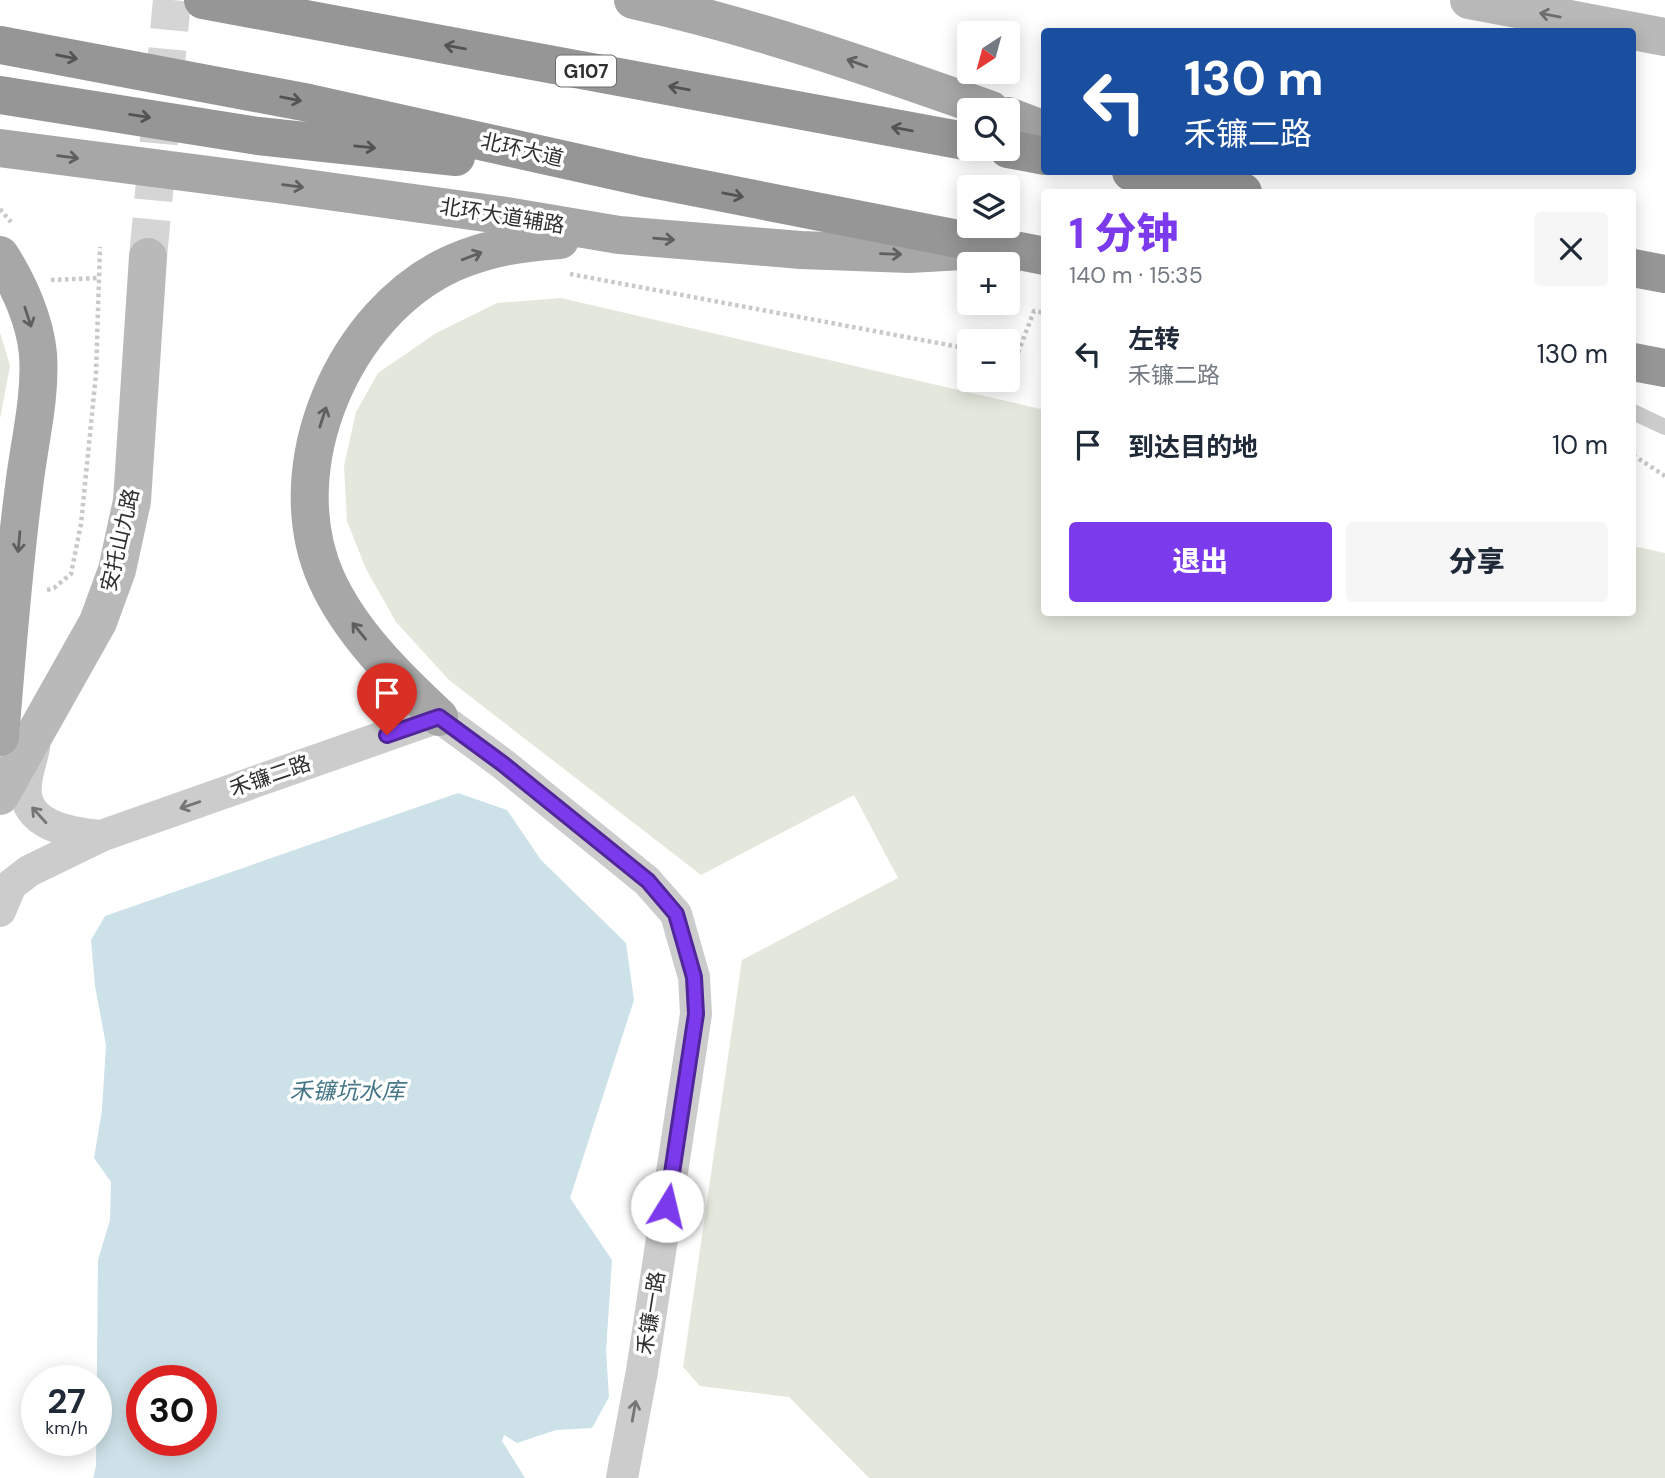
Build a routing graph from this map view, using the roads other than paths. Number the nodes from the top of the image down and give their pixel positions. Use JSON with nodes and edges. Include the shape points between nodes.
{"nodes":[{"id":1,"x":203,"y":0,"type":"edge"},
{"id":2,"x":633,"y":0,"type":"edge"},
{"id":3,"x":1469,"y":0,"type":"edge"},
{"id":4,"x":1617,"y":28,"type":"edge"},
{"id":5,"x":1636,"y":32,"type":"edge"},
{"id":6,"x":1665,"y":37,"type":"edge"},
{"id":7,"x":0,"y":45,"type":"edge"},
{"id":8,"x":0,"y":95,"type":"edge"},
{"id":9,"x":957,"y":98,"type":"edge"},
{"id":10,"x":1020,"y":121,"type":"edge"},
{"id":11,"x":1041,"y":128,"type":"edge"},
{"id":12,"x":957,"y":140,"type":"edge"},
{"id":13,"x":0,"y":148,"type":"edge"},
{"id":14,"x":1020,"y":151,"type":"edge"},
{"id":15,"x":1041,"y":155,"type":"edge"},
{"id":16,"x":1160,"y":175,"type":"edge"},
{"id":17,"x":642,"y":177,"type":"junction"},
{"id":18,"x":1179,"y":177,"type":"edge"},
{"id":19,"x":1230,"y":189,"type":"edge"},
{"id":20,"x":619,"y":235,"type":"junction"},
{"id":21,"x":1007,"y":249,"type":"junction"},
{"id":22,"x":0,"y":255,"type":"edge"},
{"id":23,"x":1041,"y":255,"type":"edge"},
{"id":24,"x":148,"y":257,"type":"tunnel mouth"},
{"id":25,"x":1636,"y":269,"type":"edge"},
{"id":26,"x":1665,"y":274,"type":"edge"},
{"id":27,"x":1636,"y":363,"type":"edge"},
{"id":28,"x":1665,"y":368,"type":"edge"},
{"id":29,"x":1636,"y":413,"type":"edge"},
{"id":30,"x":1665,"y":427,"type":"edge"},
{"id":31,"x":439,"y":717,"type":"junction"},
{"id":32,"x":38,"y":728,"type":"junction"},
{"id":33,"x":0,"y":737,"type":"edge"},
{"id":34,"x":0,"y":796,"type":"edge"},
{"id":35,"x":101,"y":835,"type":"junction"},
{"id":36,"x":0,"y":911,"type":"edge"},
{"id":37,"x":622,"y":1478,"type":"edge"}],
"edges":[{"from":12,"to":1,"type":"highway","number":"G107","one_way":true},
{"from":9,"to":2,"type":"main road","one_way":true,"via":[[834,54]]},
{"from":4,"to":3,"type":"street","one_way":true},
{"from":6,"to":5,"type":"street","one_way":true},
{"from":7,"to":17,"type":"highway","name":"北环大道","one_way":true,"via":[[309,103]]},
{"from":8,"to":17,"type":"highway","one_way":true,"via":[[258,136]]},
{"from":10,"to":11,"type":"main road"},
{"from":13,"to":20,"type":"main road","name":"北环大道辅路","one_way":true},
{"from":14,"to":15,"type":"highway"},
{"from":16,"to":18,"type":"highway"},
{"from":17,"to":21,"type":"highway","name":"北环大道","one_way":true},
{"from":18,"to":19,"type":"highway"},
{"from":20,"to":21,"type":"main road","name":"北环大道辅路","one_way":true,"via":[[909,254]]},
{"from":31,"to":20,"type":"main road","one_way":true,"via":[[345,614],[325,576],[309,493],[321,418],[357,348],[411,288],[450,264],[506,244]]},
{"from":21,"to":23,"type":"highway","name":"北环大道"},
{"from":22,"to":33,"type":"main road","one_way":true,"via":[[30,318],[38,353],[36,409],[18,487]]},
{"from":24,"to":32,"type":"street","name":"安托山九路","via":[[132,502],[117,570],[98,622]]},
{"from":25,"to":26,"type":"highway"},
{"from":27,"to":28,"type":"highway"},
{"from":29,"to":30,"type":"lane"},
{"from":31,"to":35,"type":"street","name":"禾镰二路","one_way":true},
{"from":37,"to":31,"type":"street","name":"禾镰一路","one_way":true,"via":[[696,1014],[686,942],[676,914],[648,881]]},
{"from":32,"to":34,"type":"street","name":"安托山九路"},
{"from":35,"to":32,"type":"street","name":"禾镰二路","one_way":true,"via":[[55,828],[34,811],[26,786]]},
{"from":35,"to":36,"type":"street","name":"禾镰二路","via":[[29,871],[11,885]]}]}
